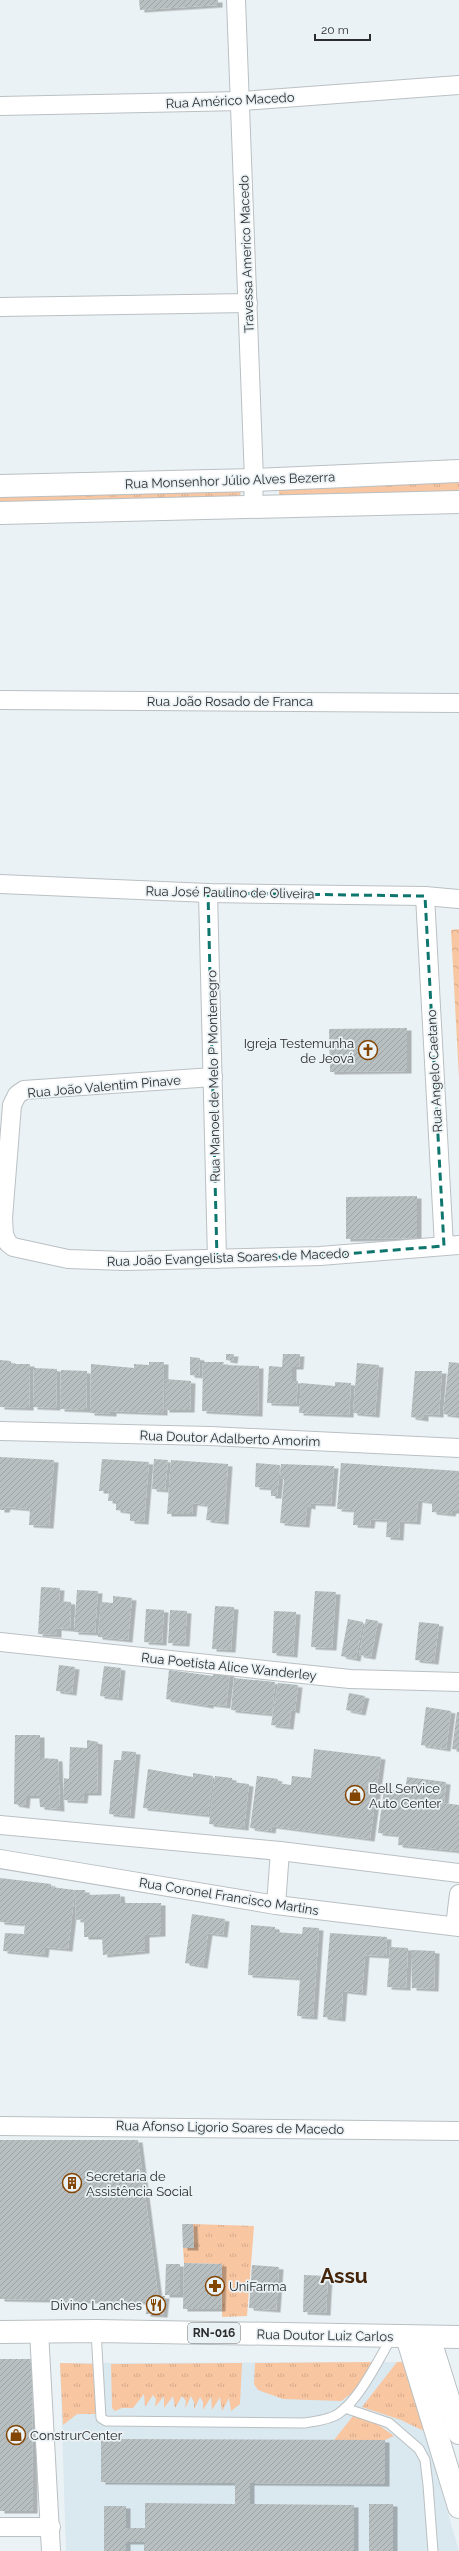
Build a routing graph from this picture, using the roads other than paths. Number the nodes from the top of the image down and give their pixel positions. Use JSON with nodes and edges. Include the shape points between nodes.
{"nodes":[{"id":1,"x":236,"y":0,"type":"edge"},
{"id":2,"x":459,"y":85,"type":"edge"},
{"id":3,"x":242,"y":101,"type":"junction"},
{"id":4,"x":0,"y":106,"type":"edge"},
{"id":5,"x":248,"y":303,"type":"junction"},
{"id":6,"x":0,"y":307,"type":"edge"},
{"id":7,"x":459,"y":471,"type":"edge"},
{"id":8,"x":254,"y":480,"type":"junction"},
{"id":9,"x":0,"y":486,"type":"edge"},
{"id":10,"x":459,"y":502,"type":"edge"},
{"id":11,"x":253,"y":508,"type":"junction"},
{"id":12,"x":0,"y":513,"type":"edge"},
{"id":13,"x":0,"y":700,"type":"edge"},
{"id":14,"x":459,"y":703,"type":"edge"},
{"id":15,"x":0,"y":884,"type":"edge"},
{"id":16,"x":208,"y":893,"type":"junction"},
{"id":17,"x":425,"y":896,"type":"junction"},
{"id":18,"x":459,"y":899,"type":"edge"},
{"id":19,"x":212,"y":1076,"type":"junction"},
{"id":20,"x":4,"y":1235,"type":"joint"},
{"id":21,"x":451,"y":1246,"type":"edge"},
{"id":22,"x":217,"y":1259,"type":"junction"},
{"id":23,"x":0,"y":1431,"type":"edge"},
{"id":24,"x":459,"y":1448,"type":"edge"},
{"id":25,"x":0,"y":1642,"type":"edge"},
{"id":26,"x":459,"y":1682,"type":"edge"},
{"id":27,"x":0,"y":1825,"type":"edge"},
{"id":28,"x":280,"y":1851,"type":"junction"},
{"id":29,"x":0,"y":1859,"type":"edge"},
{"id":30,"x":459,"y":1873,"type":"edge"},
{"id":31,"x":459,"y":1894,"type":"edge"},
{"id":32,"x":276,"y":1905,"type":"junction"},
{"id":33,"x":457,"y":1927,"type":"edge"},
{"id":34,"x":0,"y":2126,"type":"edge"},
{"id":35,"x":459,"y":2131,"type":"edge"},
{"id":36,"x":96,"y":2330,"type":"junction"},
{"id":37,"x":39,"y":2331,"type":"junction"},
{"id":38,"x":0,"y":2332,"type":"edge"},
{"id":39,"x":400,"y":2337,"type":"junction"},
{"id":40,"x":429,"y":2337,"type":"junction"},
{"id":41,"x":459,"y":2337,"type":"edge"},
{"id":42,"x":345,"y":2408,"type":"junction"},
{"id":43,"x":459,"y":2433,"type":"edge"},
{"id":44,"x":459,"y":2507,"type":"edge"},
{"id":45,"x":0,"y":2527,"type":"edge"},
{"id":46,"x":51,"y":2527,"type":"junction"},
{"id":47,"x":51,"y":2551,"type":"edge"},
{"id":48,"x":433,"y":2551,"type":"edge"}],
"edges":[{"from":1,"to":3,"type":"street","name":"Travessa Americo Macedo"},
{"from":2,"to":3,"type":"street","name":"Rua Américo Macedo"},
{"from":3,"to":4,"type":"street","name":"Rua Américo Macedo"},
{"from":3,"to":5,"type":"street","name":"Travessa Americo Macedo"},
{"from":5,"to":6,"type":"street"},
{"from":5,"to":8,"type":"street","name":"Travessa Americo Macedo"},
{"from":7,"to":8,"type":"street","name":"Rua Monsenhor Júlio Alves Bezerra"},
{"from":8,"to":9,"type":"street","name":"Rua Monsenhor Júlio Alves Bezerra"},
{"from":8,"to":11,"type":"street","name":"Travessa Americo Macedo"},
{"from":10,"to":11,"type":"street","name":"Rua Monsenhor Júlio Alves Bezerra"},
{"from":11,"to":12,"type":"street","name":"Rua Monsenhor Júlio Alves Bezerra"},
{"from":13,"to":14,"type":"street","name":"Rua João Rosado de Franca"},
{"from":15,"to":16,"type":"street","name":"Rua José Paulino de Oliveira"},
{"from":16,"to":17,"type":"street","name":"Rua José Paulino de Oliveira"},
{"from":16,"to":19,"type":"street","name":"Rua Manoel de Melo P Montenegro"},
{"from":17,"to":18,"type":"street","name":"Rua José Paulino de Oliveira"},
{"from":17,"to":21,"type":"street","name":"Rua Angelo Caetano"},
{"from":19,"to":20,"type":"street","name":"Rua João Valentim Pinave","via":[[24,1090],[12,1105],[3,1218]]},
{"from":19,"to":22,"type":"street","name":"Rua Manoel de Melo P Montenegro"},
{"from":20,"to":22,"type":"street","name":"Rua João Evangelista Soares de Macedo","via":[[8,1243],[18,1248],[68,1259]]},
{"from":21,"to":22,"type":"street","name":"Rua João Evangelista Soares de Macedo","via":[[320,1256]]},
{"from":23,"to":24,"type":"street","name":"Rua Doutor Adalberto Amorim","via":[[210,1436]]},
{"from":25,"to":26,"type":"street","name":"Rua Poetista Alice Wanderley","via":[[350,1679]]},
{"from":27,"to":28,"type":"street"},
{"from":28,"to":30,"type":"street"},
{"from":28,"to":32,"type":"street"},
{"from":29,"to":32,"type":"street","name":"Rua Coronel Francisco Martins"},
{"from":31,"to":33,"type":"street"},
{"from":32,"to":33,"type":"street","name":"Rua Coronel Francisco Martins"},
{"from":34,"to":35,"type":"street","name":"Rua Afonso Ligorio Soares de Macedo"},
{"from":36,"to":37,"type":"street","name":"Rua Doutor Luiz Carlos","number":"RN-016"},
{"from":36,"to":39,"type":"street","name":"Rua Doutor Luiz Carlos","number":"RN-016"},
{"from":36,"to":42,"type":"lane","via":[[101,2418],[106,2421],[305,2423],[336,2415]]},
{"from":37,"to":38,"type":"street","name":"Rua Doutor Luiz Carlos","number":"RN-016"},
{"from":37,"to":46,"type":"street"},
{"from":39,"to":40,"type":"street","name":"Rua Doutor Luiz Carlos","number":"RN-016"},
{"from":39,"to":42,"type":"lane"},
{"from":39,"to":44,"type":"street"},
{"from":40,"to":41,"type":"street","name":"Rua Doutor Luiz Carlos","number":"RN-016"},
{"from":40,"to":43,"type":"street"},
{"from":42,"to":48,"type":"lane","via":[[389,2423],[419,2449],[425,2460]]},
{"from":45,"to":46,"type":"street"},
{"from":46,"to":47,"type":"street"}]}
